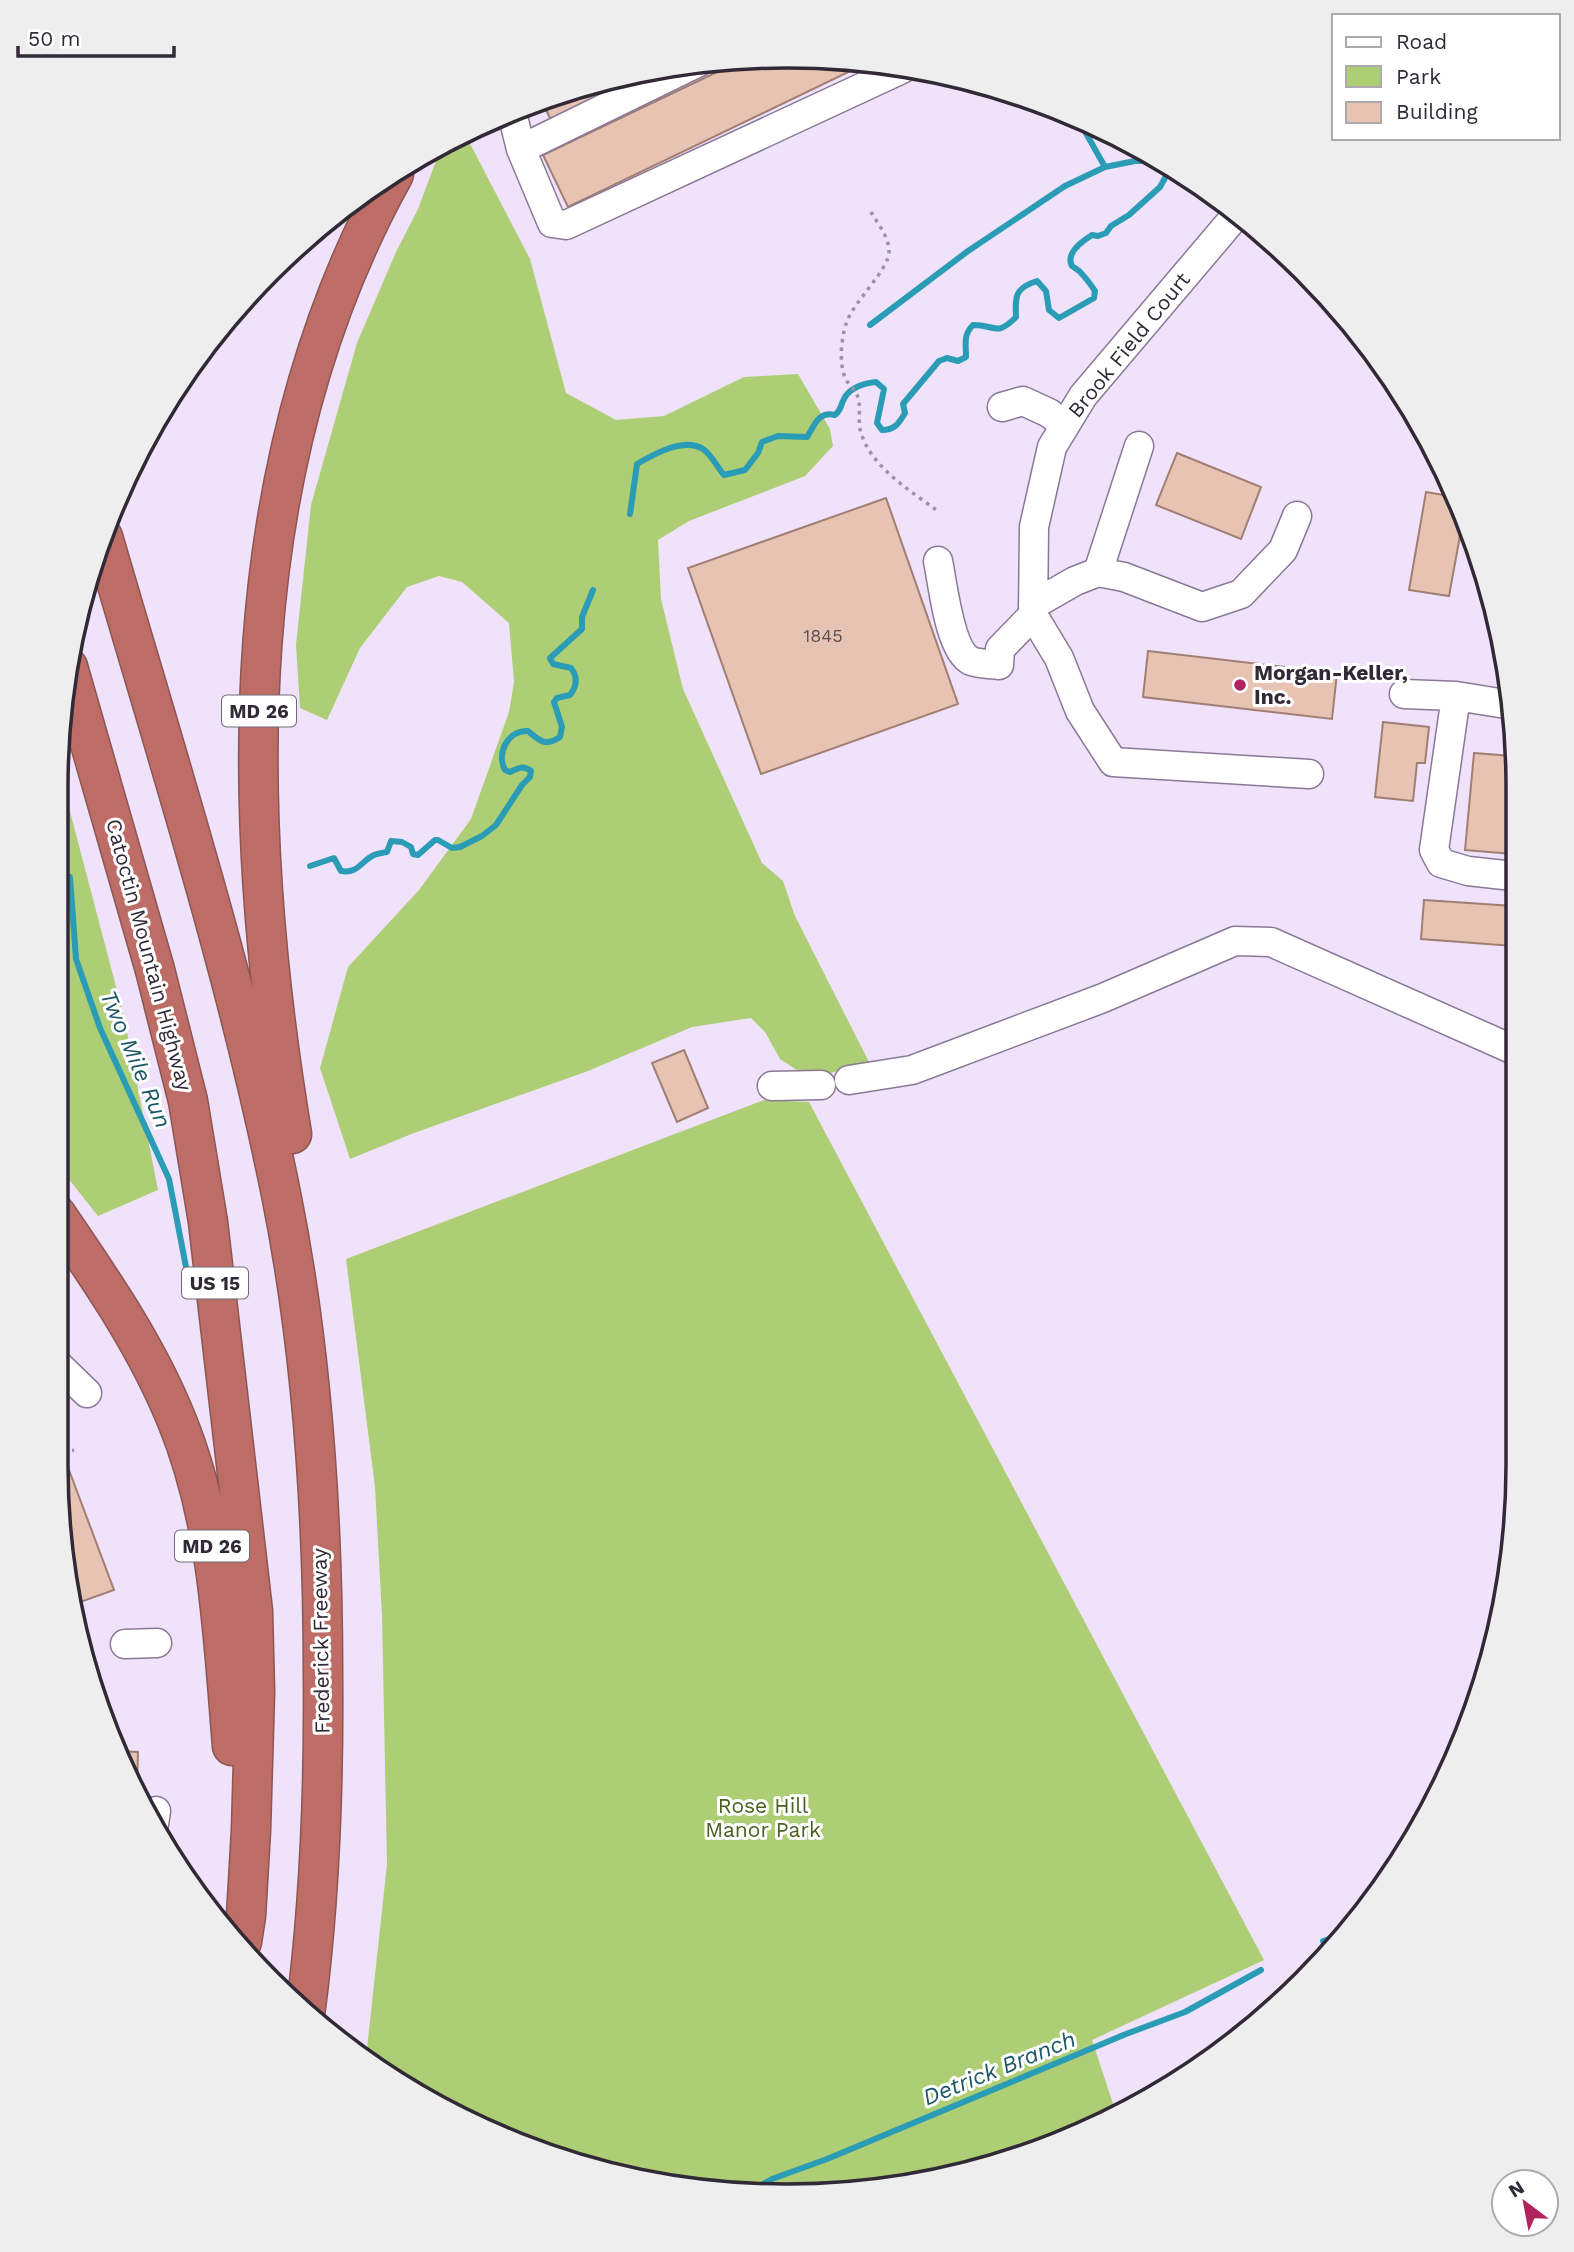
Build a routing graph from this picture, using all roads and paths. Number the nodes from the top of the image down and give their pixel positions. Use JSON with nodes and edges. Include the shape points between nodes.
{"nodes":[{"id":1,"x":888,"y":75,"type":"edge"},
{"id":2,"x":664,"y":79,"type":"edge"},
{"id":3,"x":514,"y":122,"type":"edge"},
{"id":4,"x":521,"y":149,"type":"junction"},
{"id":5,"x":385,"y":191,"type":"edge"},
{"id":6,"x":871,"y":212,"type":"dead end"},
{"id":7,"x":1231,"y":222,"type":"edge"},
{"id":8,"x":1002,"y":407,"type":"dead end"},
{"id":9,"x":1065,"y":425,"type":"junction"},
{"id":10,"x":1139,"y":446,"type":"dead end"},
{"id":11,"x":939,"y":512,"type":"dead end"},
{"id":12,"x":1297,"y":516,"type":"dead end"},
{"id":13,"x":107,"y":552,"type":"edge"},
{"id":14,"x":938,"y":561,"type":"dead end"},
{"id":15,"x":1098,"y":572,"type":"junction"},
{"id":16,"x":1033,"y":610,"type":"junction"},
{"id":17,"x":75,"y":690,"type":"edge"},
{"id":18,"x":1404,"y":694,"type":"dead end"},
{"id":19,"x":1456,"y":696,"type":"junction"},
{"id":20,"x":1501,"y":703,"type":"edge"},
{"id":21,"x":1309,"y":774,"type":"dead end"},
{"id":22,"x":1506,"y":875,"type":"edge"},
{"id":23,"x":1506,"y":1046,"type":"edge"},
{"id":24,"x":849,"y":1080,"type":"dead end"},
{"id":25,"x":821,"y":1085,"type":"dead end"},
{"id":26,"x":772,"y":1086,"type":"dead end"},
{"id":27,"x":68,"y":1232,"type":"edge"},
{"id":28,"x":294,"y":1269,"type":"junction"},
{"id":29,"x":68,"y":1375,"type":"edge"},
{"id":30,"x":87,"y":1393,"type":"dead end"},
{"id":31,"x":74,"y":1450,"type":"dead end"},
{"id":32,"x":68,"y":1452,"type":"edge"},
{"id":33,"x":157,"y":1643,"type":"dead end"},
{"id":34,"x":125,"y":1644,"type":"dead end"},
{"id":35,"x":244,"y":1929,"type":"edge"},
{"id":36,"x":306,"y":1999,"type":"edge"}],
"edges":[{"from":1,"to":4,"type":"street","via":[[566,225],[552,223]]},
{"from":2,"to":4,"type":"street"},
{"from":3,"to":4,"type":"street"},
{"from":5,"to":28,"type":"highway","number":"MD 26","via":[[317,351],[283,481],[266,600],[259,820],[277,1040],[297,1164]]},
{"from":6,"to":11,"type":"path","via":[[890,253],[845,325],[845,379],[858,396],[860,432],[867,447],[896,480]]},
{"from":7,"to":9,"type":"street","name":"Brook Field Court","via":[[1083,396]]},
{"from":8,"to":9,"type":"street","via":[[1023,401]]},
{"from":9,"to":16,"type":"street","name":"Brook Field Court","via":[[1052,447],[1034,527]]},
{"from":10,"to":15,"type":"street"},
{"from":12,"to":15,"type":"street","via":[[1283,550],[1241,594],[1202,607],[1124,577]]},
{"from":13,"to":28,"type":"highway","via":[[226,962]]},
{"from":14,"to":16,"type":"street","via":[[951,627],[961,651],[971,661],[999,665],[1000,649]]},
{"from":15,"to":16,"type":"street","via":[[1075,581]]},
{"from":16,"to":21,"type":"street","via":[[1080,711],[1113,762]]},
{"from":17,"to":35,"type":"highway","name":"Catoctin Mountain Highway","number":"US 15","via":[[188,1101],[208,1222],[253,1611],[255,1704]]},
{"from":18,"to":19,"type":"street"},
{"from":19,"to":20,"type":"street"},
{"from":19,"to":22,"type":"street","via":[[1434,850],[1441,863]]},
{"from":23,"to":24,"type":"street","via":[[1271,942],[1235,942],[912,1070]]},
{"from":25,"to":26,"type":"street"},
{"from":27,"to":35,"type":"highway","number":"MD 26","via":[[153,1367],[178,1423],[208,1522],[217,1574]]},
{"from":28,"to":36,"type":"highway","name":"Frederick Freeway","via":[[317,1467],[323,1601],[320,1847]]},
{"from":29,"to":30,"type":"street"},
{"from":31,"to":32,"type":"path"},
{"from":33,"to":34,"type":"street"}]}
